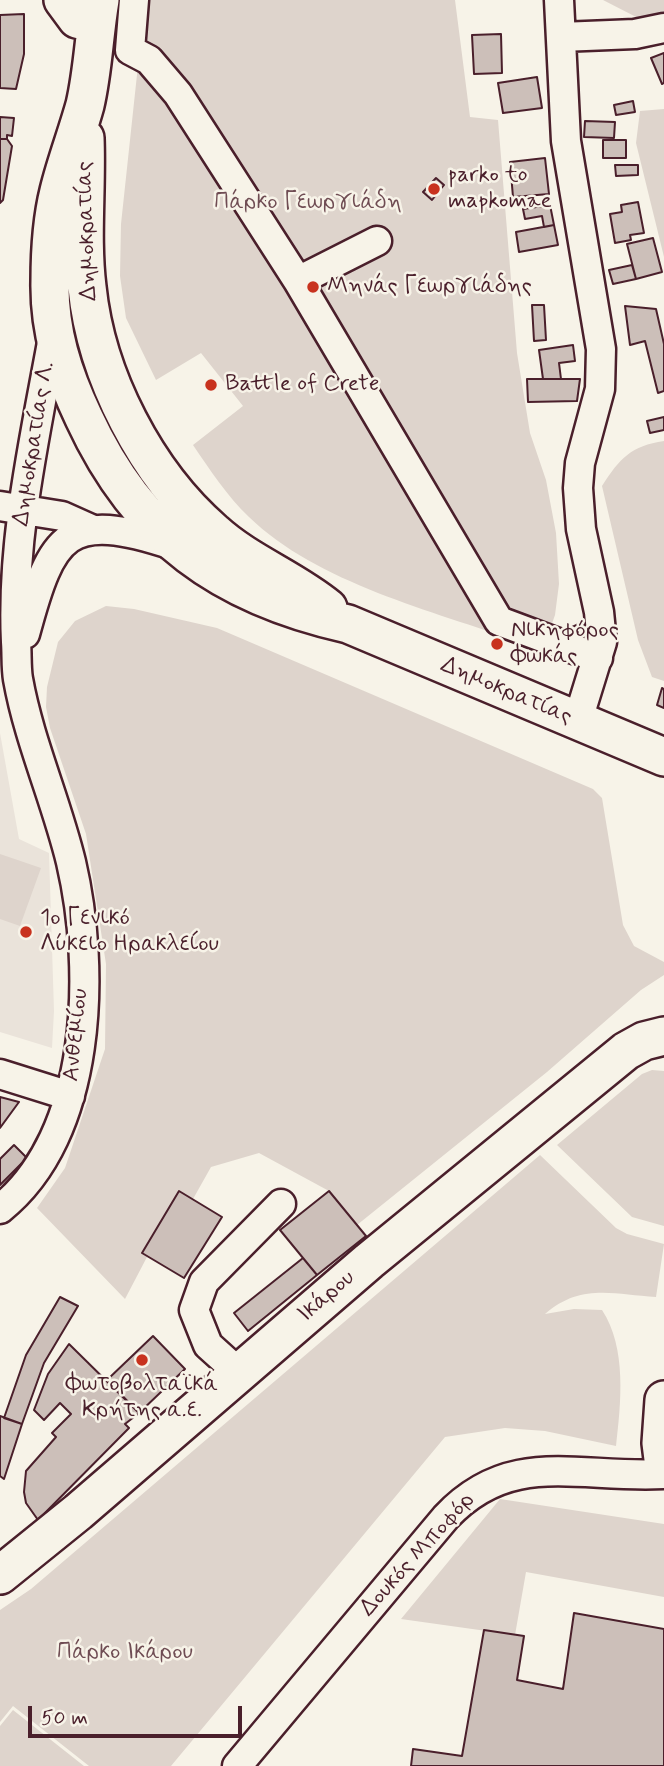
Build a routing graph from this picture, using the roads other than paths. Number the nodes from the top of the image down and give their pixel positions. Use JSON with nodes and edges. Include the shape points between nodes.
{"nodes":[{"id":1,"x":63,"y":0,"type":"edge"},
{"id":2,"x":134,"y":0,"type":"edge"},
{"id":3,"x":558,"y":0,"type":"edge"},
{"id":4,"x":98,"y":12,"type":"edge"},
{"id":5,"x":664,"y":28,"type":"edge"},
{"id":6,"x":561,"y":37,"type":"junction"},
{"id":7,"x":84,"y":109,"type":"junction"},
{"id":8,"x":377,"y":241,"type":"dead end"},
{"id":9,"x":298,"y":281,"type":"junction"},
{"id":10,"x":53,"y":335,"type":"junction"},
{"id":11,"x":12,"y":508,"type":"edge"},
{"id":12,"x":91,"y":529,"type":"junction"},
{"id":13,"x":173,"y":545,"type":"junction"},
{"id":14,"x":348,"y":624,"type":"junction"},
{"id":15,"x":598,"y":658,"type":"junction"},
{"id":16,"x":12,"y":674,"type":"edge"},
{"id":17,"x":578,"y":723,"type":"junction"},
{"id":18,"x":664,"y":757,"type":"edge"},
{"id":19,"x":664,"y":1036,"type":"edge"},
{"id":20,"x":0,"y":1074,"type":"edge"},
{"id":21,"x":70,"y":1096,"type":"junction"},
{"id":22,"x":281,"y":1204,"type":"dead end"},
{"id":23,"x":0,"y":1209,"type":"edge"},
{"id":24,"x":239,"y":1373,"type":"junction"},
{"id":25,"x":664,"y":1400,"type":"edge"},
{"id":26,"x":664,"y":1467,"type":"edge"},
{"id":27,"x":664,"y":1474,"type":"edge"},
{"id":28,"x":0,"y":1575,"type":"edge"},
{"id":29,"x":237,"y":1766,"type":"edge"}],
"edges":[{"from":1,"to":4,"type":"main road","via":[[77,19]]},
{"from":2,"to":9,"type":"street","via":[[130,50],[149,60],[178,94]]},
{"from":3,"to":6,"type":"street"},
{"from":4,"to":7,"type":"main road","name":"Δημοκρατίας"},
{"from":5,"to":6,"type":"street"},
{"from":6,"to":15,"type":"street","via":[[572,189],[601,349],[597,407],[580,463],[579,488],[581,529],[599,612],[602,642]]},
{"from":7,"to":10,"type":"main road","name":"Δημοκρατίας","via":[[56,207],[50,279]]},
{"from":7,"to":14,"type":"main road","name":"Δημοκρατίας","via":[[88,299],[106,366],[125,411],[172,488],[203,522]]},
{"from":8,"to":9,"type":"street"},
{"from":9,"to":15,"type":"street","via":[[499,621]]},
{"from":10,"to":11,"type":"street","name":"Δημοκρατίας Λ."},
{"from":10,"to":13,"type":"main road","name":"Δημοκρατίας","via":[[71,391],[104,460],[141,513]]},
{"from":11,"to":12,"type":"street","via":[[73,519]]},
{"from":11,"to":16,"type":"street","name":"Δημοκρατίας Λ."},
{"from":12,"to":13,"type":"street","via":[[132,532]]},
{"from":12,"to":16,"type":"street","via":[[69,537],[51,558]]},
{"from":13,"to":14,"type":"main road","name":"Δημοκρατίας","via":[[212,571],[277,603]]},
{"from":14,"to":17,"type":"main road","name":"Δημοκρατίας"},
{"from":15,"to":17,"type":"street"},
{"from":16,"to":21,"type":"street","name":"Ανθεμίου","via":[[71,861],[80,913],[81,1030]]},
{"from":17,"to":18,"type":"main road","name":"Δημοκρατίας"},
{"from":19,"to":24,"type":"main road","name":"Ικάρου","via":[[644,1041],[612,1062]]},
{"from":20,"to":21,"type":"street"},
{"from":21,"to":23,"type":"street","name":"Ανθεμίου","via":[[39,1168]]},
{"from":22,"to":24,"type":"street","via":[[204,1282],[194,1310],[208,1345]]},
{"from":24,"to":28,"type":"main road","name":"Ικάρου"},
{"from":25,"to":26,"type":"main road","via":[[660,1443]]},
{"from":27,"to":29,"type":"street","name":"Δουκός Μποφόρ","via":[[532,1472],[493,1481],[469,1494]]}]}
